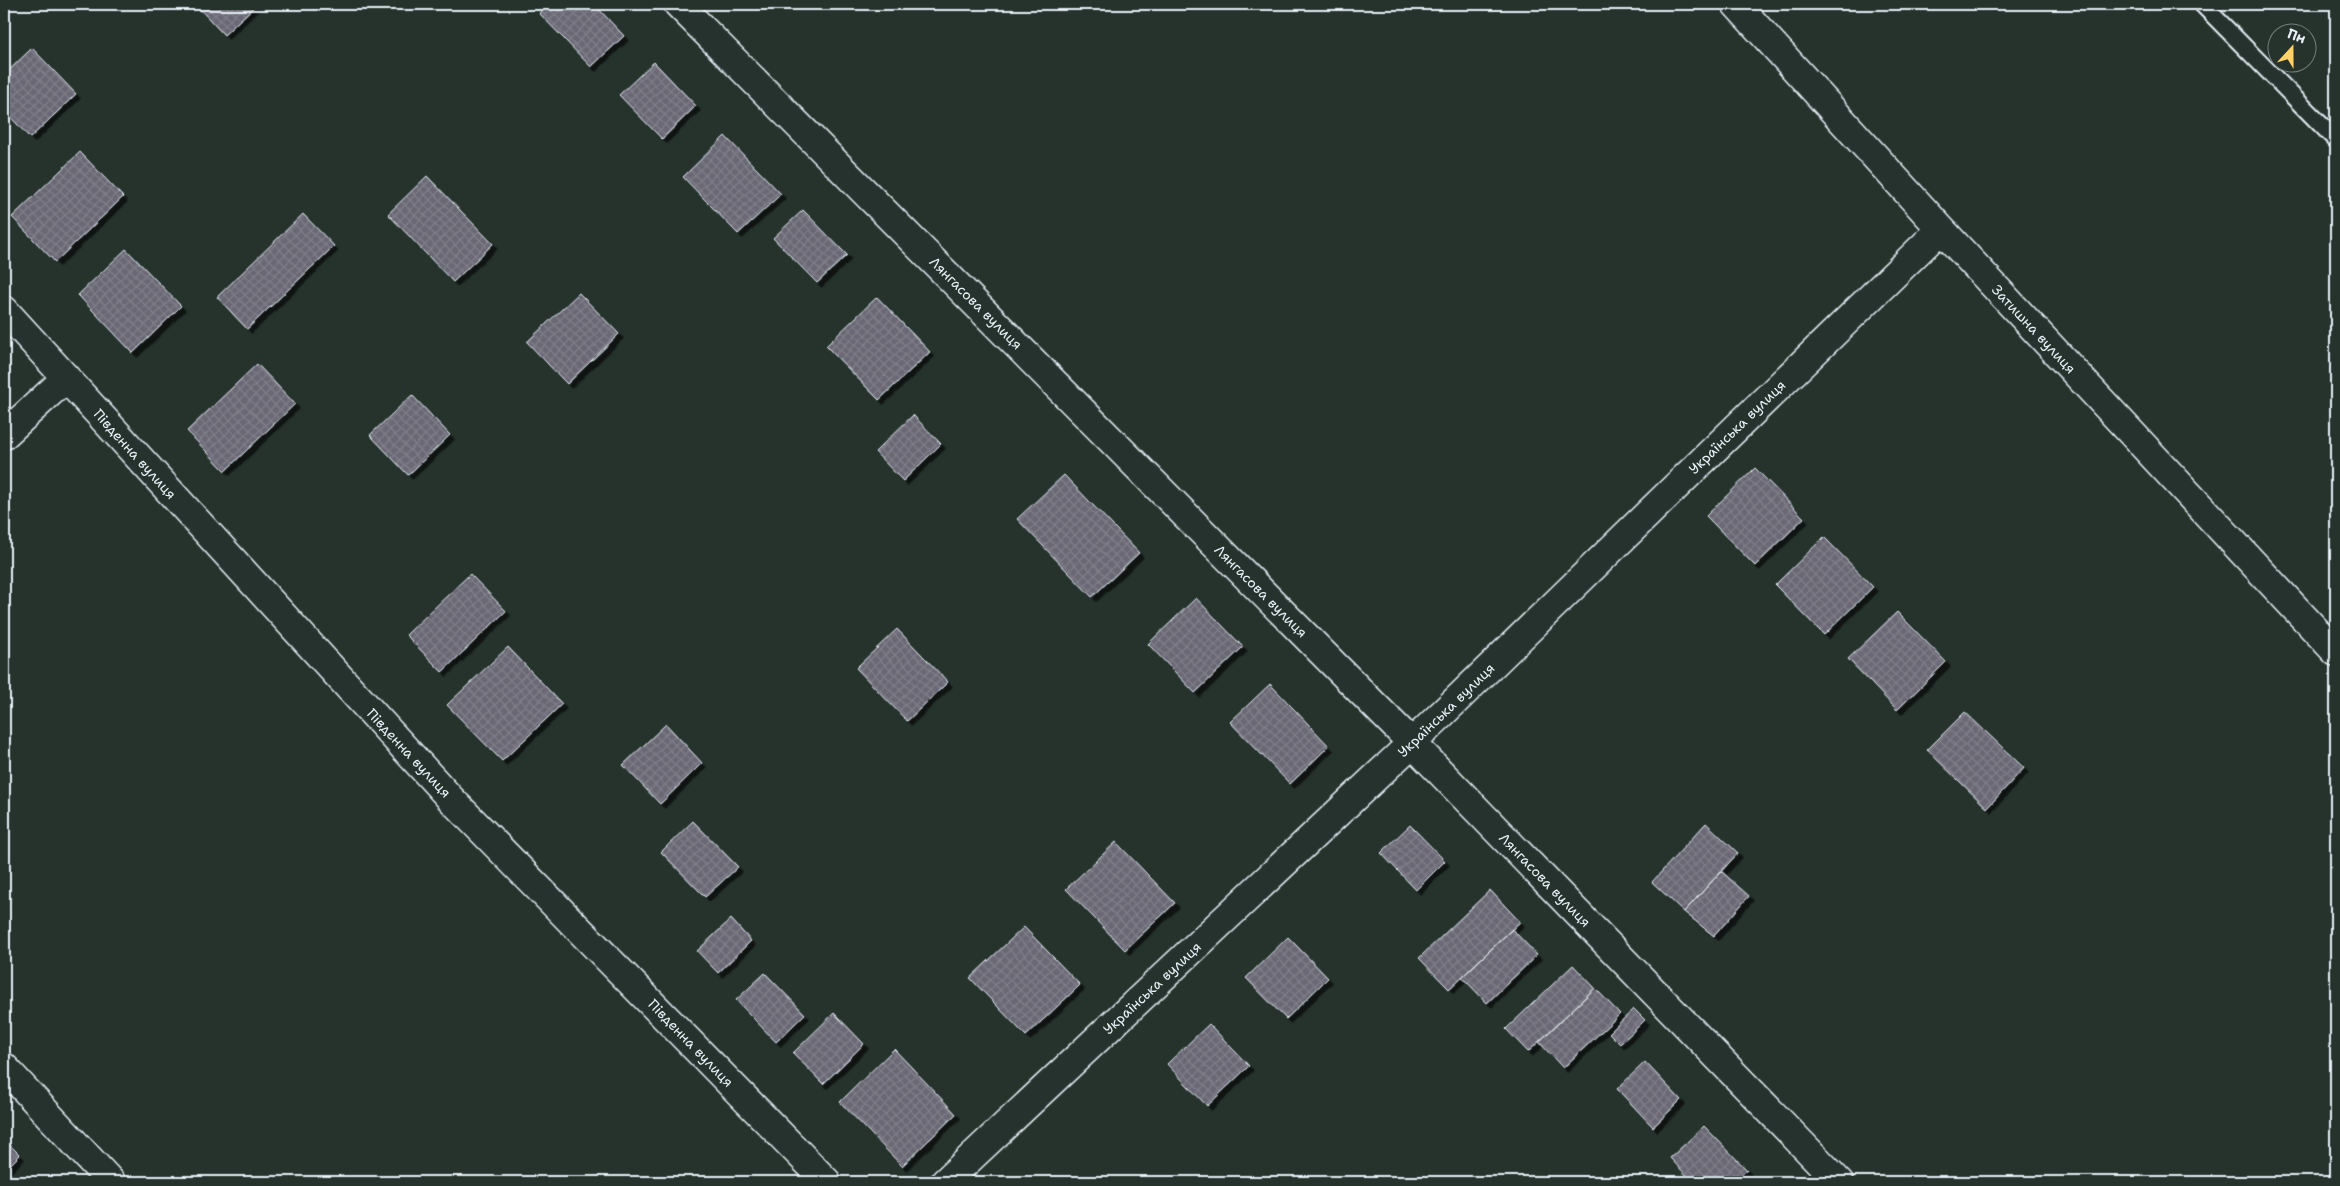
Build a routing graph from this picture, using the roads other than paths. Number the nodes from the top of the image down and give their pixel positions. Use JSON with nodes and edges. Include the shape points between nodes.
{"nodes":[{"id":1,"x":678,"y":4,"type":"edge"},
{"id":2,"x":1736,"y":4,"type":"edge"},
{"id":3,"x":2202,"y":4,"type":"edge"},
{"id":4,"x":2336,"y":140,"type":"edge"},
{"id":5,"x":1941,"y":229,"type":"junction"},
{"id":6,"x":4,"y":310,"type":"edge"},
{"id":7,"x":66,"y":378,"type":"junction"},
{"id":8,"x":4,"y":434,"type":"edge"},
{"id":9,"x":2336,"y":652,"type":"edge"},
{"id":10,"x":1412,"y":743,"type":"junction"},
{"id":11,"x":4,"y":1067,"type":"edge"},
{"id":12,"x":111,"y":1182,"type":"edge"},
{"id":13,"x":827,"y":1182,"type":"edge"},
{"id":14,"x":945,"y":1182,"type":"edge"},
{"id":15,"x":1839,"y":1182,"type":"edge"}],
"edges":[{"from":1,"to":10,"type":"street","name":"Лянгасова вулиця"},
{"from":2,"to":5,"type":"street","name":"Затишна вулиця"},
{"from":3,"to":4,"type":"lane"},
{"from":5,"to":9,"type":"street","name":"Затишна вулиця"},
{"from":5,"to":10,"type":"street","name":"Українська вулиця"},
{"from":6,"to":7,"type":"street","name":"Південна вулиця"},
{"from":7,"to":8,"type":"street"},
{"from":7,"to":13,"type":"street","name":"Південна вулиця","via":[[450,798]]},
{"from":10,"to":14,"type":"street","name":"Українська вулиця"},
{"from":10,"to":15,"type":"street","name":"Лянгасова вулиця"},
{"from":11,"to":12,"type":"street"}]}
